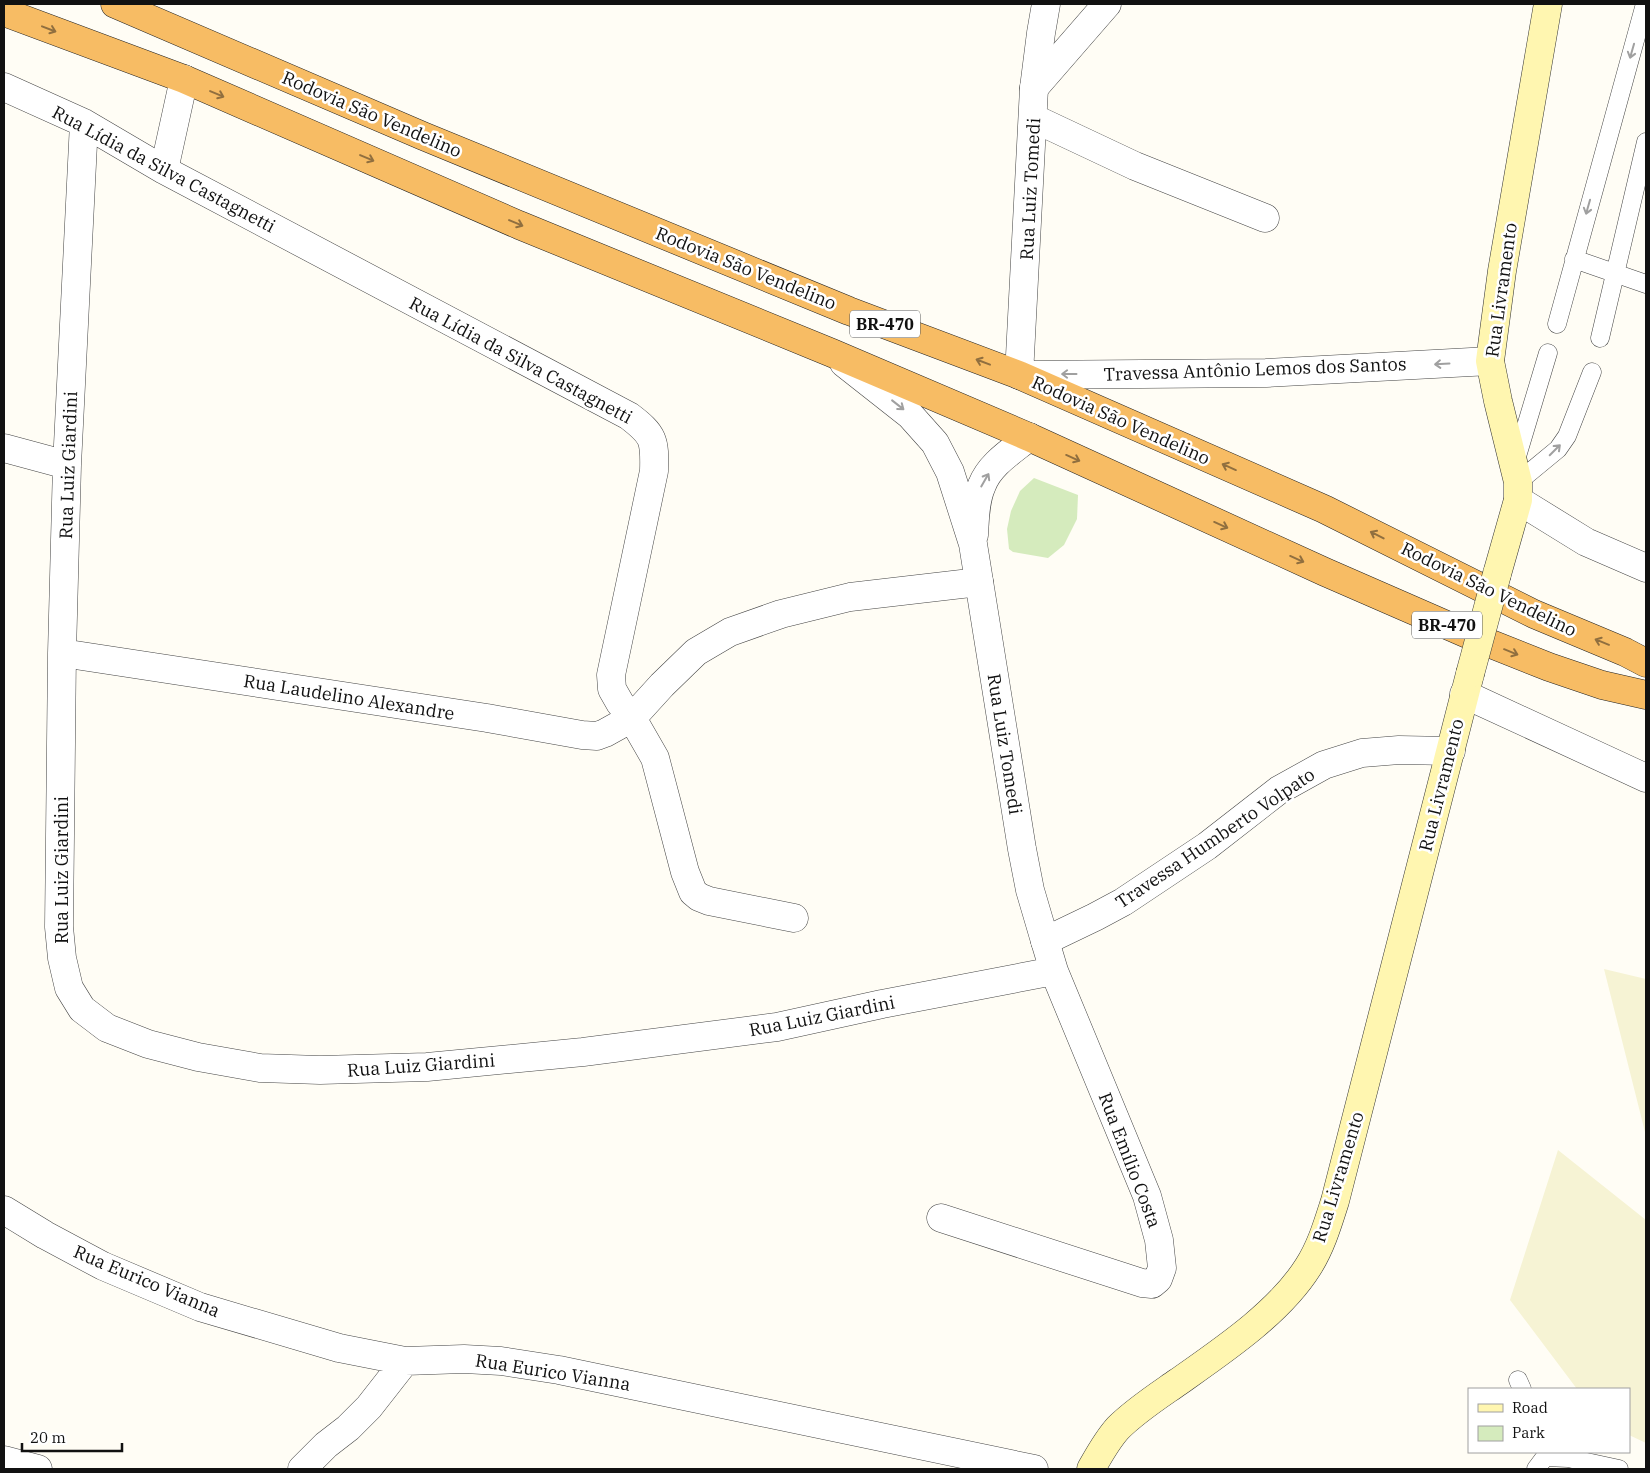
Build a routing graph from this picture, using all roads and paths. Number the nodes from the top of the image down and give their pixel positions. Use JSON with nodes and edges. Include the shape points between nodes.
{"nodes":[{"id":1,"x":115,"y":4,"type":"edge"},
{"id":2,"x":1046,"y":4,"type":"edge"},
{"id":3,"x":1107,"y":4,"type":"edge"},
{"id":4,"x":1548,"y":4,"type":"edge"},
{"id":5,"x":1645,"y":4,"type":"edge"},
{"id":6,"x":4,"y":12,"type":"edge"},
{"id":7,"x":184,"y":80,"type":"junction"},
{"id":8,"x":4,"y":88,"type":"edge"},
{"id":9,"x":1034,"y":88,"type":"junction"},
{"id":10,"x":1033,"y":118,"type":"junction"},
{"id":11,"x":84,"y":123,"type":"junction"},
{"id":12,"x":1646,"y":142,"type":"edge"},
{"id":13,"x":164,"y":170,"type":"junction"},
{"id":14,"x":1265,"y":218,"type":"dead end"},
{"id":15,"x":1574,"y":259,"type":"junction"},
{"id":16,"x":1615,"y":274,"type":"junction"},
{"id":17,"x":1646,"y":284,"type":"edge"},
{"id":18,"x":1557,"y":324,"type":"dead end"},
{"id":19,"x":1600,"y":338,"type":"dead end"},
{"id":20,"x":832,"y":353,"type":"junction"},
{"id":21,"x":1548,"y":353,"type":"dead end"},
{"id":22,"x":1490,"y":361,"type":"junction"},
{"id":23,"x":1592,"y":372,"type":"dead end"},
{"id":24,"x":1019,"y":375,"type":"junction"},
{"id":25,"x":1029,"y":437,"type":"junction"},
{"id":26,"x":4,"y":448,"type":"edge"},
{"id":27,"x":67,"y":465,"type":"junction"},
{"id":28,"x":1517,"y":482,"type":"junction"},
{"id":29,"x":973,"y":544,"type":"junction"},
{"id":30,"x":1646,"y":568,"type":"edge"},
{"id":31,"x":979,"y":582,"type":"junction"},
{"id":32,"x":62,"y":653,"type":"junction"},
{"id":33,"x":1646,"y":663,"type":"edge"},
{"id":34,"x":1467,"y":684,"type":"junction"},
{"id":35,"x":1646,"y":696,"type":"edge"},
{"id":36,"x":632,"y":718,"type":"junction"},
{"id":37,"x":1451,"y":751,"type":"junction"},
{"id":38,"x":1646,"y":778,"type":"edge"},
{"id":39,"x":794,"y":918,"type":"dead end"},
{"id":40,"x":1045,"y":941,"type":"junction"},
{"id":41,"x":1054,"y":971,"type":"junction"},
{"id":42,"x":4,"y":1210,"type":"edge"},
{"id":43,"x":941,"y":1218,"type":"dead end"},
{"id":44,"x":405,"y":1362,"type":"junction"},
{"id":45,"x":1541,"y":1459,"type":"edge"},
{"id":46,"x":5,"y":1464,"type":"edge"},
{"id":47,"x":38,"y":1469,"type":"edge"},
{"id":48,"x":302,"y":1469,"type":"edge"},
{"id":49,"x":1034,"y":1469,"type":"edge"},
{"id":50,"x":1091,"y":1469,"type":"edge"},
{"id":51,"x":1619,"y":1469,"type":"edge"}],
"edges":[{"from":24,"to":1,"type":"highway","name":"Rodovia São Vendelino","number":"BR-470","one_way":true,"via":[[849,311],[423,136]]},
{"from":2,"to":9,"type":"street","name":"Rua Luiz Tomedi"},
{"from":3,"to":9,"type":"street"},
{"from":4,"to":22,"type":"main road","name":"Rua Livramento","via":[[1502,271]]},
{"from":5,"to":15,"type":"lane","one_way":true},
{"from":6,"to":7,"type":"highway","number":"BR-470","one_way":true},
{"from":7,"to":13,"type":"street"},
{"from":7,"to":20,"type":"highway","number":"BR-470","one_way":true,"via":[[519,225]]},
{"from":8,"to":11,"type":"street","name":"Rua Lídia da Silva Castagnetti"},
{"from":9,"to":10,"type":"street","name":"Rua Luiz Tomedi"},
{"from":10,"to":14,"type":"street","via":[[1135,166]]},
{"from":10,"to":24,"type":"street","name":"Rua Luiz Tomedi"},
{"from":11,"to":13,"type":"street","name":"Rua Lídia da Silva Castagnetti"},
{"from":11,"to":27,"type":"street","name":"Rua Luiz Giardini"},
{"from":12,"to":16,"type":"lane"},
{"from":13,"to":36,"type":"street","name":"Rua Lídia da Silva Castagnetti","via":[[629,416],[645,428],[655,451],[654,471],[611,674],[612,689]]},
{"from":15,"to":16,"type":"lane"},
{"from":15,"to":18,"type":"lane"},
{"from":16,"to":17,"type":"lane"},
{"from":16,"to":19,"type":"lane"},
{"from":20,"to":25,"type":"highway","number":"BR-470"},
{"from":20,"to":29,"type":"street","one_way":true,"via":[[910,415],[935,443],[950,472]]},
{"from":21,"to":28,"type":"lane"},
{"from":22,"to":24,"type":"street","name":"Travessa Antônio Lemos dos Santos","one_way":true,"via":[[1266,372]]},
{"from":22,"to":28,"type":"main road","name":"Rua Livramento"},
{"from":28,"to":23,"type":"lane","one_way":true,"via":[[1558,449],[1567,436]]},
{"from":33,"to":24,"type":"highway","name":"Rodovia São Vendelino","number":"BR-470","one_way":true,"via":[[1534,614],[1324,509]]},
{"from":29,"to":25,"type":"street","one_way":true,"via":[[982,484],[1003,458]]},
{"from":25,"to":35,"type":"highway","number":"BR-470","one_way":true,"via":[[1481,640],[1602,685]]},
{"from":26,"to":27,"type":"street"},
{"from":27,"to":32,"type":"street","name":"Rua Luiz Giardini"},
{"from":28,"to":30,"type":"street","via":[[1586,542]]},
{"from":28,"to":34,"type":"main road","name":"Rua Livramento","bridge":true,"via":[[1497,574]]},
{"from":29,"to":31,"type":"street","name":"Rua Luiz Tomedi"},
{"from":31,"to":36,"type":"street","name":"Rua Laudelino Alexandre","via":[[850,597],[781,614],[730,632],[696,652]]},
{"from":31,"to":40,"type":"street","name":"Rua Luiz Tomedi","via":[[1022,850]]},
{"from":32,"to":36,"type":"street","name":"Rua Laudelino Alexandre","via":[[582,735],[605,734]]},
{"from":32,"to":41,"type":"street","name":"Rua Luiz Giardini","via":[[59,927],[62,958],[69,988],[82,1009],[107,1028],[148,1044],[260,1068],[427,1067],[583,1052],[777,1027]]},
{"from":34,"to":37,"type":"main road","name":"Rua Livramento"},
{"from":34,"to":38,"type":"street"},
{"from":36,"to":39,"type":"street","name":"Rua Lídia da Silva Castagnetti","via":[[655,758],[693,892],[709,901]]},
{"from":37,"to":40,"type":"street","name":"Travessa Humberto Volpato","via":[[1362,753],[1324,765],[1279,790],[1207,846],[1123,902]]},
{"from":37,"to":50,"type":"main road","name":"Rua Livramento","via":[[1335,1201],[1308,1267],[1284,1298],[1260,1321],[1118,1428]]},
{"from":40,"to":41,"type":"street"},
{"from":41,"to":43,"type":"street","name":"Rua Emílio Costa","via":[[1147,1196],[1159,1240],[1162,1268],[1158,1279],[1152,1284],[1124,1278]]},
{"from":42,"to":44,"type":"street","name":"Rua Eurico Vianna","via":[[103,1266],[200,1306],[339,1348]]},
{"from":44,"to":48,"type":"street","via":[[369,1407]]},
{"from":44,"to":49,"type":"street","name":"Rua Eurico Vianna","via":[[464,1359],[559,1370]]},
{"from":45,"to":51,"type":"lane","via":[[1568,1458]]},
{"from":46,"to":47,"type":"street"}]}
